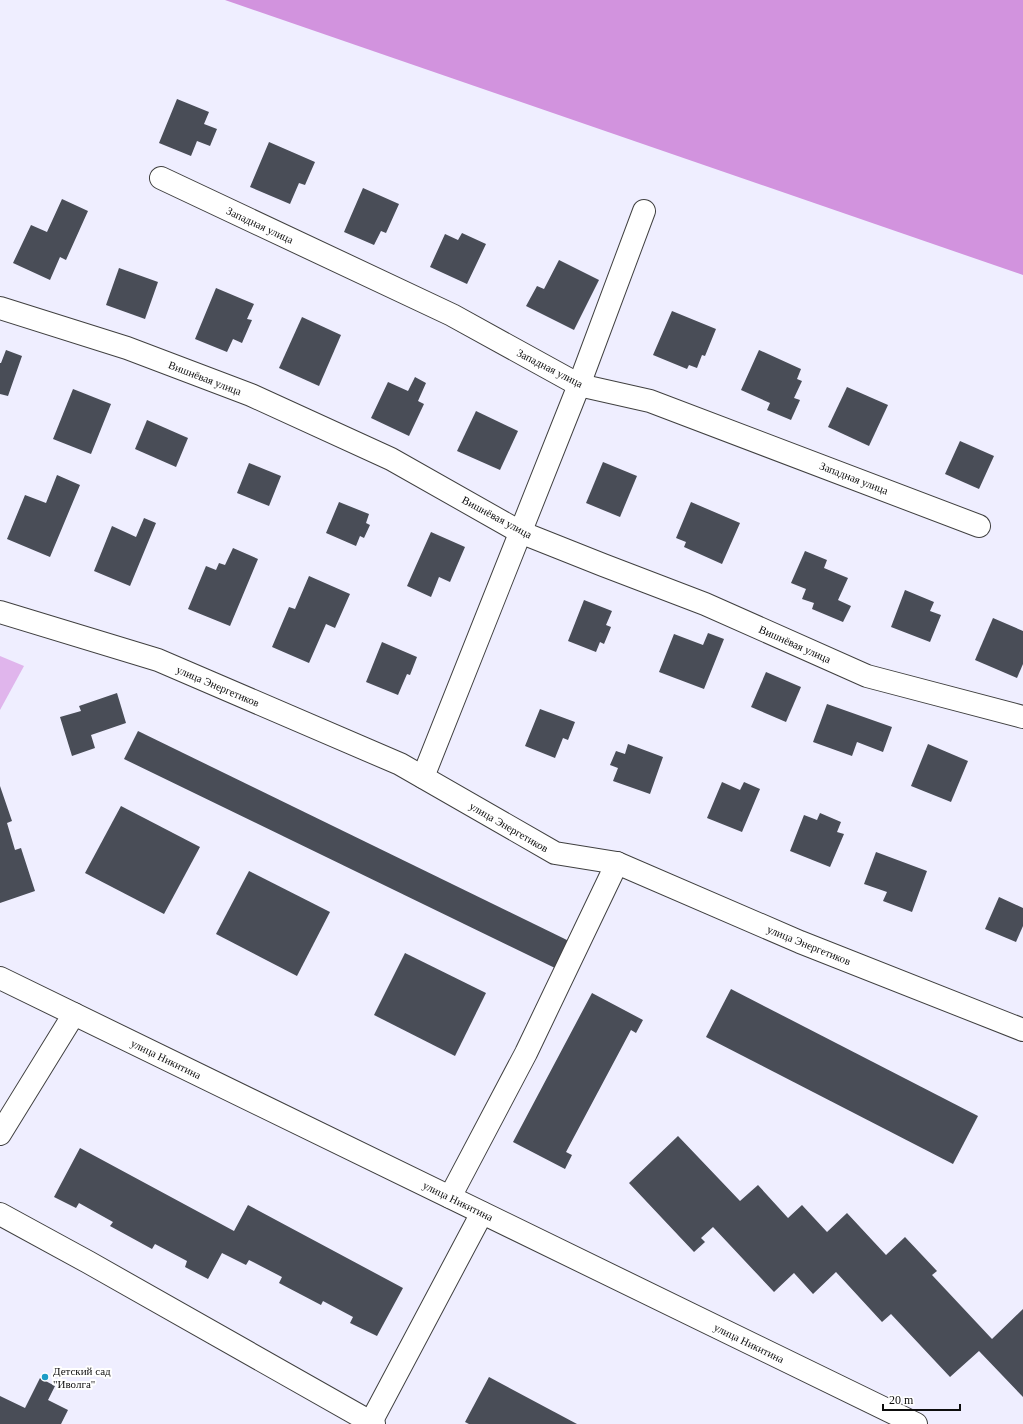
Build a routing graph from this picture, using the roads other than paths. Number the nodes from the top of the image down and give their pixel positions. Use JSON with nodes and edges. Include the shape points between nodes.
{"nodes":[{"id":1,"x":161,"y":178,"type":"dead end"},
{"id":2,"x":644,"y":211,"type":"dead end"},
{"id":3,"x":0,"y":308,"type":"edge"},
{"id":4,"x":579,"y":385,"type":"junction"},
{"id":5,"x":979,"y":526,"type":"dead end"},
{"id":6,"x":520,"y":532,"type":"junction"},
{"id":7,"x":0,"y":612,"type":"edge"},
{"id":8,"x":1023,"y":717,"type":"edge"},
{"id":9,"x":423,"y":777,"type":"junction"},
{"id":10,"x":617,"y":863,"type":"junction"},
{"id":11,"x":0,"y":978,"type":"edge"},
{"id":12,"x":74,"y":1014,"type":"junction"},
{"id":13,"x":1023,"y":1030,"type":"edge"},
{"id":14,"x":0,"y":1134,"type":"edge"},
{"id":15,"x":450,"y":1197,"type":"junction"},
{"id":16,"x":482,"y":1213,"type":"junction"},
{"id":17,"x":0,"y":1214,"type":"edge"},
{"id":18,"x":908,"y":1422,"type":"edge"},
{"id":19,"x":372,"y":1423,"type":"edge"}],
"edges":[{"from":1,"to":4,"type":"street","name":"Западная улица","via":[[452,315]]},
{"from":2,"to":4,"type":"street"},
{"from":3,"to":6,"type":"street","name":"Вишнёвая улица","via":[[128,348],[251,395],[391,459]]},
{"from":4,"to":5,"type":"street","name":"Западная улица","via":[[650,401]]},
{"from":4,"to":6,"type":"street"},
{"from":6,"to":8,"type":"street","name":"Вишнёвая улица","via":[[706,604],[867,676]]},
{"from":6,"to":9,"type":"street"},
{"from":7,"to":9,"type":"street","name":"улица Энергетиков","via":[[158,660],[400,764]]},
{"from":9,"to":10,"type":"street","name":"улица Энергетиков","via":[[555,853]]},
{"from":10,"to":13,"type":"street","name":"улица Энергетиков","via":[[800,942]]},
{"from":10,"to":15,"type":"street","via":[[526,1053]]},
{"from":11,"to":12,"type":"street","name":"улица Никитина"},
{"from":12,"to":14,"type":"street"},
{"from":12,"to":15,"type":"street","name":"улица Никитина"},
{"from":15,"to":16,"type":"street","name":"улица Никитина"},
{"from":16,"to":18,"type":"street","name":"улица Никитина"},
{"from":16,"to":19,"type":"street"},
{"from":17,"to":19,"type":"street"}]}
